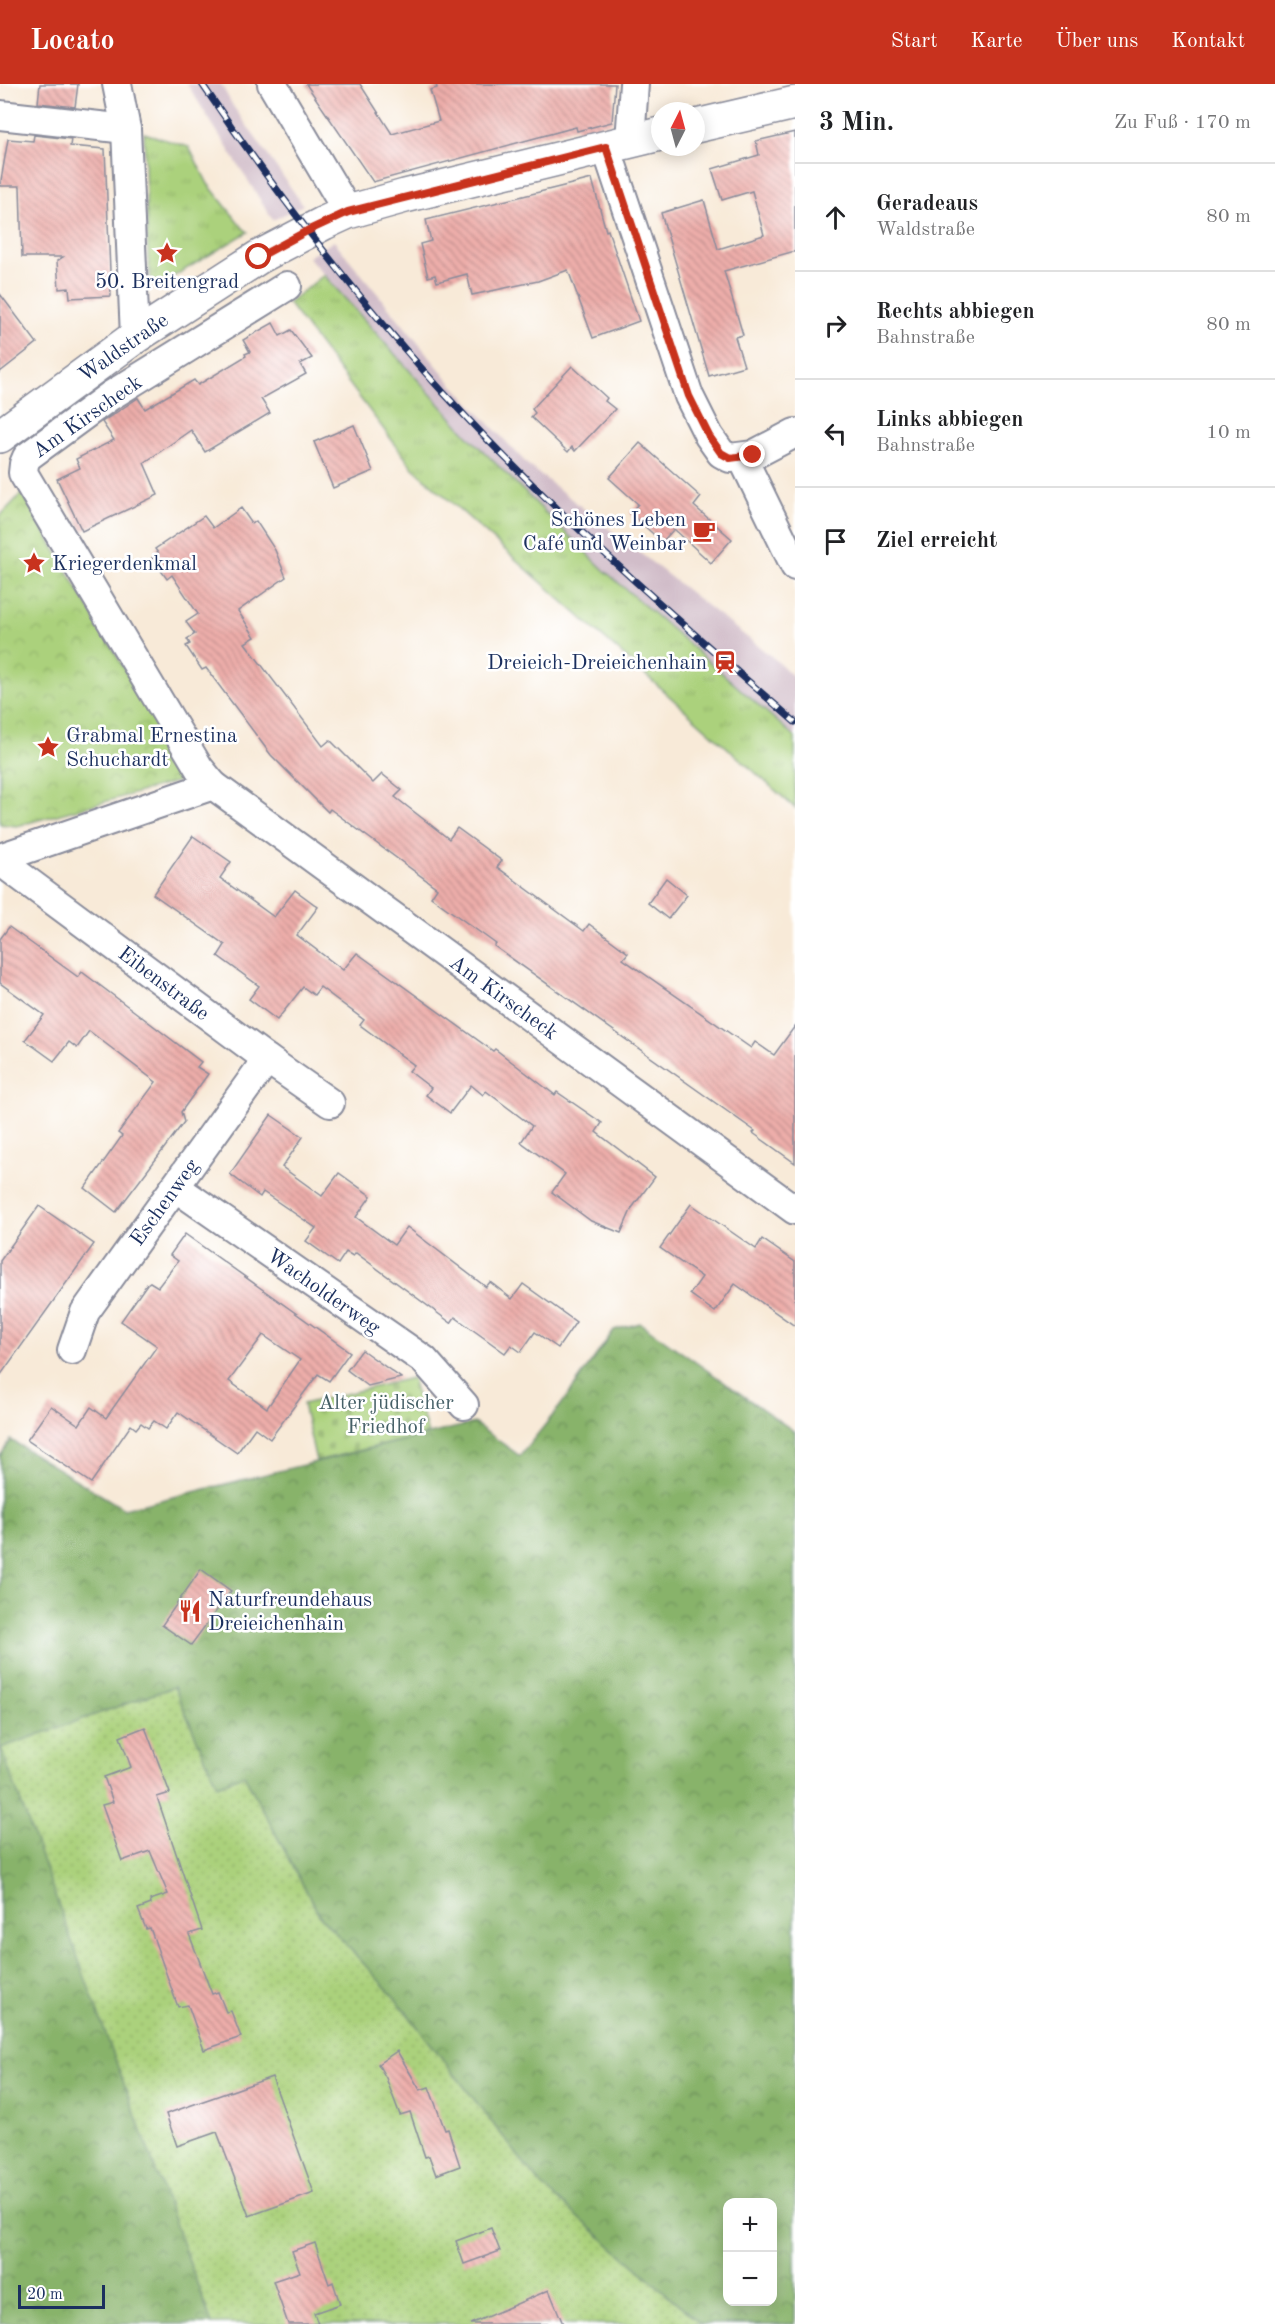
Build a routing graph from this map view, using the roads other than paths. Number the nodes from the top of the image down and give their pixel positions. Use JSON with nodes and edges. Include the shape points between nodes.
{"nodes":[{"id":1,"x":117,"y":84,"type":"edge"},
{"id":2,"x":272,"y":84,"type":"edge"},
{"id":3,"x":634,"y":84,"type":"edge"},
{"id":4,"x":795,"y":103,"type":"edge"},
{"id":5,"x":0,"y":115,"type":"edge"},
{"id":6,"x":705,"y":124,"type":"edge"},
{"id":7,"x":126,"y":129,"type":"junction"},
{"id":8,"x":632,"y":141,"type":"edge"},
{"id":9,"x":348,"y":212,"type":"junction"},
{"id":10,"x":287,"y":286,"type":"dead end"},
{"id":11,"x":135,"y":337,"type":"junction"},
{"id":12,"x":795,"y":433,"type":"edge"},
{"id":13,"x":0,"y":436,"type":"edge"},
{"id":14,"x":742,"y":457,"type":"junction"},
{"id":15,"x":795,"y":566,"type":"edge"},
{"id":16,"x":213,"y":785,"type":"junction"},
{"id":17,"x":0,"y":859,"type":"edge"},
{"id":18,"x":267,"y":1059,"type":"junction"},
{"id":19,"x":330,"y":1103,"type":"dead end"},
{"id":20,"x":175,"y":1187,"type":"junction"},
{"id":21,"x":795,"y":1210,"type":"edge"},
{"id":22,"x":72,"y":1350,"type":"dead end"},
{"id":23,"x":464,"y":1405,"type":"dead end"}],
"edges":[{"from":1,"to":7,"type":"street"},
{"from":2,"to":9,"type":"street"},
{"from":3,"to":8,"type":"street"},
{"from":4,"to":6,"type":"street"},
{"from":5,"to":7,"type":"street"},
{"from":7,"to":11,"type":"street"},
{"from":8,"to":9,"type":"street","name":"Waldstraße"},
{"from":8,"to":14,"type":"street","via":[[689,396],[721,453],[730,458]]},
{"from":9,"to":11,"type":"street","name":"Waldstraße","via":[[259,257]]},
{"from":10,"to":16,"type":"street","name":"Am Kirscheck","via":[[110,396],[27,457],[24,464],[24,473],[199,768]]},
{"from":11,"to":13,"type":"street","name":"Waldstraße"},
{"from":12,"to":14,"type":"street"},
{"from":14,"to":15,"type":"street"},
{"from":16,"to":17,"type":"street"},
{"from":16,"to":21,"type":"street","name":"Am Kirscheck"},
{"from":17,"to":18,"type":"street","name":"Eibenstraße"},
{"from":18,"to":19,"type":"street","name":"Eibenstraße"},
{"from":18,"to":20,"type":"street","name":"Eschenweg"},
{"from":20,"to":22,"type":"street","name":"Eschenweg","via":[[85,1312]]},
{"from":20,"to":23,"type":"street","name":"Wacholderweg","via":[[424,1360]]}]}
